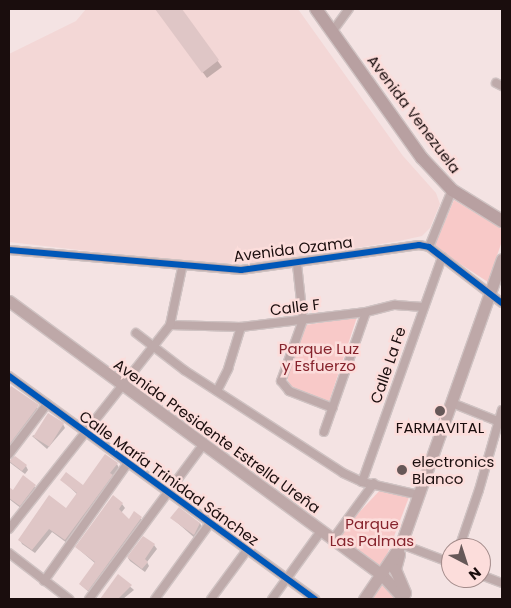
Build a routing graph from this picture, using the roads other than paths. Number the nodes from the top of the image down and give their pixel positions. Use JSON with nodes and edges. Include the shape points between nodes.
{"nodes":[{"id":1,"x":316,"y":9,"type":"edge"},
{"id":2,"x":350,"y":9,"type":"edge"},
{"id":3,"x":332,"y":32,"type":"junction"},
{"id":4,"x":452,"y":190,"type":"junction"},
{"id":5,"x":502,"y":221,"type":"edge"},
{"id":6,"x":429,"y":247,"type":"junction"},
{"id":7,"x":9,"y":250,"type":"edge"},
{"id":8,"x":442,"y":257,"type":"junction"},
{"id":9,"x":502,"y":260,"type":"edge"},
{"id":10,"x":296,"y":264,"type":"junction"},
{"id":11,"x":182,"y":268,"type":"junction"},
{"id":12,"x":490,"y":294,"type":"junction"},
{"id":13,"x":9,"y":301,"type":"edge"},
{"id":14,"x":502,"y":303,"type":"edge"},
{"id":15,"x":423,"y":307,"type":"junction"},
{"id":16,"x":366,"y":312,"type":"junction"},
{"id":17,"x":303,"y":320,"type":"junction"},
{"id":18,"x":170,"y":325,"type":"junction"},
{"id":19,"x":241,"y":327,"type":"junction"},
{"id":20,"x":136,"y":333,"type":"dead end"},
{"id":21,"x":153,"y":348,"type":"junction"},
{"id":22,"x":9,"y":376,"type":"edge"},
{"id":23,"x":122,"y":385,"type":"junction"},
{"id":24,"x":217,"y":391,"type":"junction"},
{"id":25,"x":452,"y":403,"type":"junction"},
{"id":26,"x":47,"y":404,"type":"junction"},
{"id":27,"x":333,"y":408,"type":"junction"},
{"id":28,"x":502,"y":410,"type":"edge"},
{"id":29,"x":501,"y":423,"type":"edge"},
{"id":30,"x":86,"y":432,"type":"junction"},
{"id":31,"x":324,"y":432,"type":"dead end"},
{"id":32,"x":203,"y":444,"type":"junction"},
{"id":33,"x":9,"y":454,"type":"edge"},
{"id":34,"x":128,"y":463,"type":"junction"},
{"id":35,"x":362,"y":482,"type":"junction"},
{"id":36,"x":374,"y":483,"type":"junction"},
{"id":37,"x":167,"y":492,"type":"junction"},
{"id":38,"x":419,"y":495,"type":"junction"},
{"id":39,"x":210,"y":523,"type":"junction"},
{"id":40,"x":9,"y":529,"type":"edge"},
{"id":41,"x":321,"y":531,"type":"junction"},
{"id":42,"x":462,"y":538,"type":"edge"},
{"id":43,"x":333,"y":539,"type":"junction"},
{"id":44,"x":401,"y":544,"type":"junction"},
{"id":45,"x":248,"y":550,"type":"junction"},
{"id":46,"x":9,"y":553,"type":"edge"},
{"id":47,"x":441,"y":559,"type":"edge"},
{"id":48,"x":502,"y":573,"type":"edge"},
{"id":49,"x":382,"y":576,"type":"junction"},
{"id":50,"x":288,"y":579,"type":"junction"},
{"id":51,"x":44,"y":581,"type":"junction"},
{"id":52,"x":501,"y":583,"type":"edge"},
{"id":53,"x":69,"y":599,"type":"edge"},
{"id":54,"x":89,"y":599,"type":"edge"},
{"id":55,"x":155,"y":599,"type":"edge"},
{"id":56,"x":211,"y":599,"type":"edge"},
{"id":57,"x":272,"y":599,"type":"edge"},
{"id":58,"x":315,"y":599,"type":"edge"},
{"id":59,"x":364,"y":599,"type":"edge"},
{"id":60,"x":404,"y":599,"type":"edge"},
{"id":61,"x":408,"y":599,"type":"edge"}],
"edges":[{"from":1,"to":3,"type":"main road","name":"Avenida Venezuela"},
{"from":2,"to":3,"type":"street"},
{"from":3,"to":4,"type":"main road","name":"Avenida Venezuela","via":[[422,158]]},
{"from":4,"to":5,"type":"main road","name":"Avenida Venezuela"},
{"from":4,"to":6,"type":"street"},
{"from":6,"to":8,"type":"street"},
{"from":6,"to":10,"type":"street","name":"Avenida Ozama","via":[[401,246]]},
{"from":7,"to":11,"type":"street","name":"Avenida Ozama"},
{"from":8,"to":12,"type":"street"},
{"from":8,"to":15,"type":"street","name":"Calle La Fe"},
{"from":9,"to":12,"type":"main road"},
{"from":10,"to":11,"type":"street","name":"Avenida Ozama","via":[[241,270]]},
{"from":10,"to":17,"type":"street"},
{"from":11,"to":18,"type":"street"},
{"from":12,"to":14,"type":"street"},
{"from":12,"to":25,"type":"main road"},
{"from":13,"to":23,"type":"main road","name":"Avenida Presidente Estrella Ureña"},
{"from":15,"to":16,"type":"street","name":"Calle F","via":[[395,305]]},
{"from":15,"to":35,"type":"street","name":"Calle La Fe"},
{"from":16,"to":17,"type":"street","name":"Calle F"},
{"from":16,"to":27,"type":"street"},
{"from":17,"to":19,"type":"street","name":"Calle F"},
{"from":17,"to":27,"type":"street","via":[[281,381],[289,391]]},
{"from":18,"to":19,"type":"street","name":"Calle F"},
{"from":18,"to":21,"type":"street"},
{"from":19,"to":24,"type":"street","via":[[228,369]]},
{"from":20,"to":21,"type":"street"},
{"from":21,"to":23,"type":"street"},
{"from":21,"to":24,"type":"street"},
{"from":22,"to":26,"type":"street","name":"Calle María Trinidad Sánchez"},
{"from":23,"to":30,"type":"street"},
{"from":23,"to":32,"type":"main road","name":"Avenida Presidente Estrella Ureña"},
{"from":24,"to":35,"type":"street","via":[[342,473]]},
{"from":25,"to":29,"type":"street"},
{"from":25,"to":38,"type":"main road"},
{"from":26,"to":30,"type":"street","name":"Calle María Trinidad Sánchez"},
{"from":26,"to":33,"type":"street"},
{"from":27,"to":31,"type":"street"},
{"from":28,"to":29,"type":"street"},
{"from":29,"to":42,"type":"street"},
{"from":30,"to":34,"type":"street","name":"Calle María Trinidad Sánchez"},
{"from":30,"to":40,"type":"street"},
{"from":32,"to":37,"type":"street"},
{"from":32,"to":41,"type":"main road","name":"Avenida Presidente Estrella Ureña"},
{"from":34,"to":37,"type":"street","name":"Calle María Trinidad Sánchez"},
{"from":34,"to":51,"type":"street"},
{"from":35,"to":36,"type":"street"},
{"from":36,"to":38,"type":"street"},
{"from":36,"to":43,"type":"street"},
{"from":37,"to":39,"type":"street","name":"Calle María Trinidad Sánchez"},
{"from":37,"to":54,"type":"street"},
{"from":38,"to":44,"type":"main road"},
{"from":39,"to":45,"type":"street","name":"Calle María Trinidad Sánchez"},
{"from":39,"to":55,"type":"street"},
{"from":41,"to":43,"type":"main road","name":"Avenida Presidente Estrella Ureña"},
{"from":41,"to":50,"type":"street"},
{"from":43,"to":49,"type":"main road","name":"Avenida Presidente Estrella Ureña"},
{"from":44,"to":47,"type":"street"},
{"from":44,"to":49,"type":"main road"},
{"from":44,"to":61,"type":"main road","via":[[395,569]]},
{"from":45,"to":50,"type":"street","name":"Calle María Trinidad Sánchez"},
{"from":45,"to":56,"type":"street"},
{"from":46,"to":51,"type":"street"},
{"from":48,"to":52,"type":"street"},
{"from":49,"to":59,"type":"main road"},
{"from":49,"to":60,"type":"main road","name":"Avenida Presidente Estrella Ureña"},
{"from":50,"to":57,"type":"street"},
{"from":50,"to":58,"type":"street","name":"Calle María Trinidad Sánchez"},
{"from":51,"to":53,"type":"street"}]}
